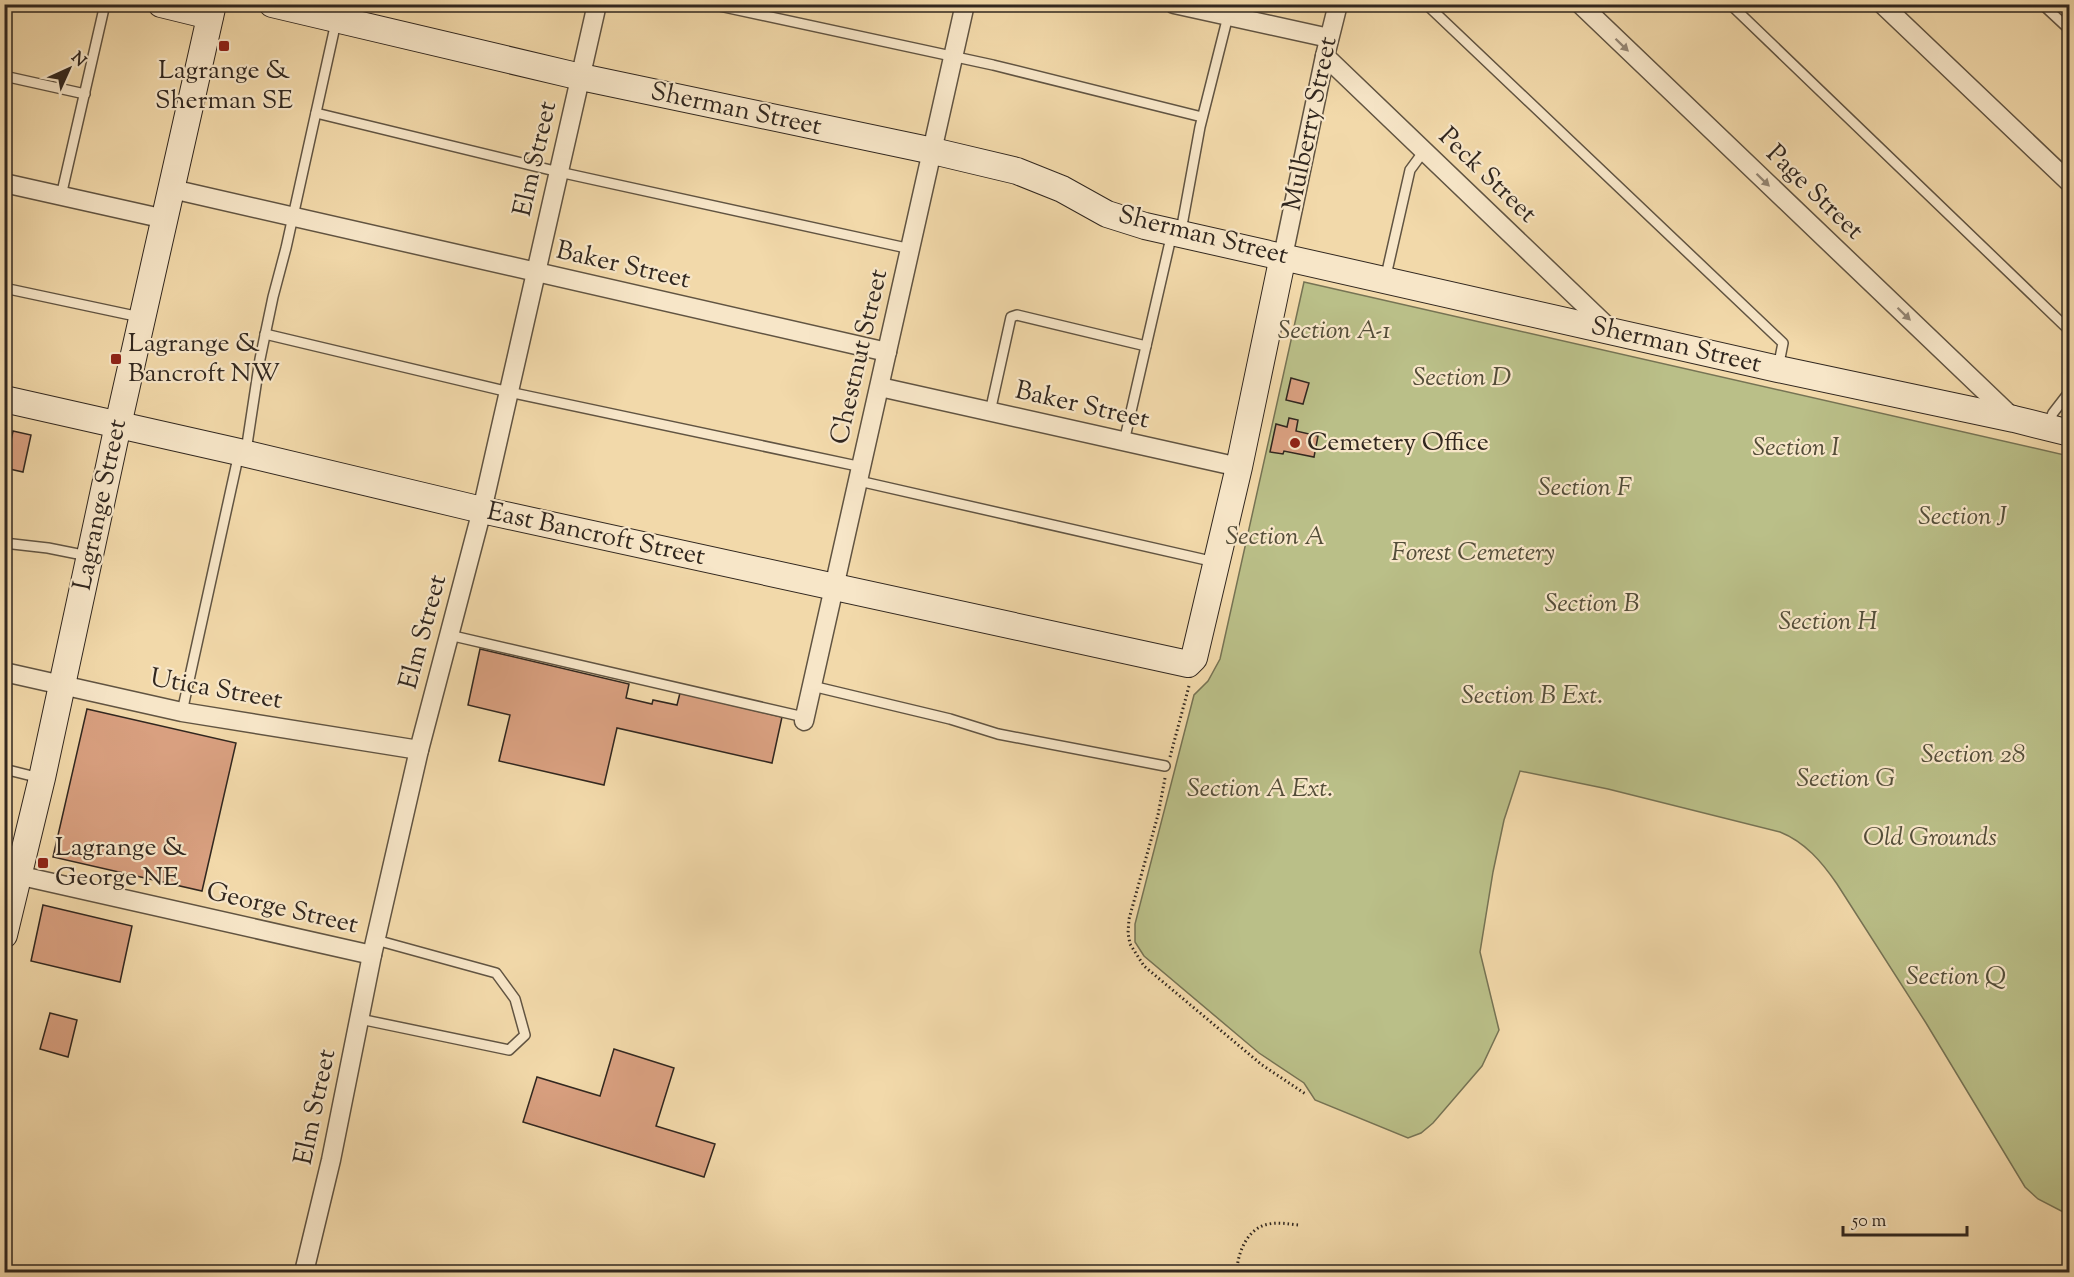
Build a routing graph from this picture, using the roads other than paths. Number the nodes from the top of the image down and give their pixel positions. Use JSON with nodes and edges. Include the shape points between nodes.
{"nodes":[{"id":1,"x":105,"y":4,"type":"edge"},
{"id":2,"x":161,"y":4,"type":"edge"},
{"id":3,"x":272,"y":4,"type":"edge"},
{"id":4,"x":597,"y":4,"type":"edge"},
{"id":5,"x":710,"y":4,"type":"edge"},
{"id":6,"x":965,"y":4,"type":"edge"},
{"id":7,"x":1174,"y":4,"type":"edge"},
{"id":8,"x":1338,"y":4,"type":"edge"},
{"id":9,"x":1426,"y":4,"type":"edge"},
{"id":10,"x":1580,"y":4,"type":"edge"},
{"id":11,"x":1730,"y":4,"type":"edge"},
{"id":12,"x":1882,"y":4,"type":"edge"},
{"id":13,"x":2042,"y":4,"type":"edge"},
{"id":14,"x":211,"y":10,"type":"edge"},
{"id":15,"x":339,"y":12,"type":"edge"},
{"id":16,"x":1228,"y":16,"type":"junction"},
{"id":17,"x":2070,"y":30,"type":"edge"},
{"id":18,"x":1329,"y":38,"type":"junction"},
{"id":19,"x":1325,"y":56,"type":"junction"},
{"id":20,"x":953,"y":58,"type":"junction"},
{"id":21,"x":4,"y":76,"type":"edge"},
{"id":22,"x":581,"y":77,"type":"junction"},
{"id":23,"x":85,"y":94,"type":"junction"},
{"id":24,"x":316,"y":113,"type":"junction"},
{"id":25,"x":1202,"y":117,"type":"junction"},
{"id":26,"x":1424,"y":151,"type":"junction"},
{"id":27,"x":933,"y":152,"type":"junction"},
{"id":28,"x":559,"y":172,"type":"junction"},
{"id":29,"x":4,"y":183,"type":"edge"},
{"id":30,"x":2070,"y":183,"type":"edge"},
{"id":31,"x":171,"y":189,"type":"junction"},
{"id":32,"x":61,"y":196,"type":"junction"},
{"id":33,"x":293,"y":216,"type":"junction"},
{"id":34,"x":165,"y":219,"type":"junction"},
{"id":35,"x":1177,"y":233,"type":"junction"},
{"id":36,"x":911,"y":249,"type":"junction"},
{"id":37,"x":1283,"y":256,"type":"junction"},
{"id":38,"x":536,"y":272,"type":"junction"},
{"id":39,"x":1385,"y":280,"type":"junction"},
{"id":40,"x":4,"y":288,"type":"edge"},
{"id":41,"x":142,"y":318,"type":"junction"},
{"id":42,"x":2070,"y":331,"type":"edge"},
{"id":43,"x":1614,"y":332,"type":"junction"},
{"id":44,"x":265,"y":334,"type":"junction"},
{"id":45,"x":1146,"y":346,"type":"junction"},
{"id":46,"x":887,"y":352,"type":"junction"},
{"id":47,"x":1778,"y":369,"type":"junction"},
{"id":48,"x":880,"y":387,"type":"junction"},
{"id":49,"x":2070,"y":391,"type":"edge"},
{"id":50,"x":509,"y":392,"type":"junction"},
{"id":51,"x":4,"y":399,"type":"edge"},
{"id":52,"x":990,"y":412,"type":"junction"},
{"id":53,"x":2014,"y":419,"type":"junction"},
{"id":54,"x":118,"y":425,"type":"junction"},
{"id":55,"x":2058,"y":431,"type":"edge"},
{"id":56,"x":1124,"y":441,"type":"junction"},
{"id":57,"x":243,"y":453,"type":"junction"},
{"id":58,"x":1239,"y":467,"type":"junction"},
{"id":59,"x":860,"y":474,"type":"junction"},
{"id":60,"x":482,"y":510,"type":"junction"},
{"id":61,"x":4,"y":543,"type":"edge"},
{"id":62,"x":90,"y":557,"type":"junction"},
{"id":63,"x":1215,"y":562,"type":"junction"},
{"id":64,"x":836,"y":586,"type":"junction"},
{"id":65,"x":449,"y":635,"type":"junction"},
{"id":66,"x":4,"y":672,"type":"edge"},
{"id":67,"x":1188,"y":675,"type":"joint"},
{"id":68,"x":62,"y":685,"type":"junction"},
{"id":69,"x":812,"y":686,"type":"junction"},
{"id":70,"x":182,"y":712,"type":"junction"},
{"id":71,"x":804,"y":719,"type":"joint"},
{"id":72,"x":419,"y":750,"type":"junction"},
{"id":73,"x":1167,"y":766,"type":"road end"},
{"id":74,"x":4,"y":770,"type":"edge"},
{"id":75,"x":42,"y":778,"type":"junction"},
{"id":76,"x":11,"y":874,"type":"edge"},
{"id":77,"x":4,"y":935,"type":"edge"},
{"id":78,"x":374,"y":948,"type":"junction"},
{"id":79,"x":360,"y":1019,"type":"junction"},
{"id":80,"x":304,"y":1272,"type":"edge"}],
"edges":[{"from":1,"to":23,"type":"lane"},
{"from":2,"to":14,"type":"street"},
{"from":3,"to":15,"type":"street","name":"Sherman Street"},
{"from":4,"to":22,"type":"street","name":"Elm Street"},
{"from":5,"to":20,"type":"lane"},
{"from":6,"to":20,"type":"street","name":"Chestnut Street"},
{"from":7,"to":16,"type":"street"},
{"from":8,"to":18,"type":"street","name":"Mulberry Street"},
{"from":9,"to":47,"type":"lane","via":[[1783,343]]},
{"from":10,"to":53,"type":"street","name":"Page Street","one_way":true},
{"from":11,"to":42,"type":"lane"},
{"from":12,"to":30,"type":"street"},
{"from":13,"to":17,"type":"lane"},
{"from":14,"to":31,"type":"street","name":"Lagrange Street"},
{"from":15,"to":22,"type":"street","name":"Sherman Street"},
{"from":15,"to":24,"type":"lane"},
{"from":16,"to":18,"type":"street"},
{"from":16,"to":25,"type":"lane"},
{"from":18,"to":19,"type":"street","name":"Mulberry Street"},
{"from":19,"to":26,"type":"street","name":"Peck Street"},
{"from":19,"to":37,"type":"street","name":"Mulberry Street"},
{"from":20,"to":25,"type":"lane"},
{"from":20,"to":27,"type":"street","name":"Chestnut Street"},
{"from":21,"to":23,"type":"lane"},
{"from":22,"to":27,"type":"street","name":"Sherman Street"},
{"from":22,"to":28,"type":"street","name":"Elm Street"},
{"from":23,"to":32,"type":"lane"},
{"from":24,"to":28,"type":"lane"},
{"from":24,"to":33,"type":"lane"},
{"from":25,"to":35,"type":"lane"},
{"from":26,"to":39,"type":"lane","via":[[1410,170]]},
{"from":26,"to":43,"type":"street","name":"Peck Street"},
{"from":27,"to":35,"type":"street","name":"Sherman Street","via":[[1017,171],[1062,189],[1107,214]]},
{"from":27,"to":36,"type":"street","name":"Chestnut Street"},
{"from":28,"to":36,"type":"lane"},
{"from":28,"to":38,"type":"street","name":"Elm Street"},
{"from":29,"to":32,"type":"street"},
{"from":31,"to":33,"type":"street","name":"Baker Street"},
{"from":31,"to":34,"type":"street","name":"Lagrange Street"},
{"from":32,"to":34,"type":"street"},
{"from":33,"to":38,"type":"street","name":"Baker Street"},
{"from":33,"to":44,"type":"lane"},
{"from":34,"to":41,"type":"street","name":"Lagrange Street"},
{"from":35,"to":37,"type":"street","name":"Sherman Street"},
{"from":35,"to":45,"type":"lane"},
{"from":36,"to":46,"type":"street","name":"Chestnut Street"},
{"from":37,"to":39,"type":"street","name":"Sherman Street"},
{"from":37,"to":58,"type":"street","name":"Mulberry Street"},
{"from":38,"to":46,"type":"street","name":"Baker Street"},
{"from":38,"to":50,"type":"street","name":"Elm Street"},
{"from":39,"to":43,"type":"street","name":"Sherman Street"},
{"from":40,"to":41,"type":"lane"},
{"from":41,"to":54,"type":"street","name":"Lagrange Street"},
{"from":43,"to":47,"type":"street","name":"Sherman Street"},
{"from":44,"to":50,"type":"lane"},
{"from":44,"to":57,"type":"lane"},
{"from":45,"to":52,"type":"lane","via":[[1017,315],[1011,317]]},
{"from":45,"to":56,"type":"lane"},
{"from":46,"to":48,"type":"street","name":"Chestnut Street"},
{"from":47,"to":53,"type":"street","name":"Sherman Street"},
{"from":48,"to":52,"type":"street","name":"Baker Street"},
{"from":48,"to":59,"type":"street","name":"Chestnut Street"},
{"from":49,"to":55,"type":"lane","via":[[2053,413]]},
{"from":50,"to":59,"type":"lane"},
{"from":50,"to":60,"type":"street","name":"Elm Street"},
{"from":51,"to":54,"type":"street","name":"East Bancroft Street"},
{"from":52,"to":56,"type":"street","name":"Baker Street"},
{"from":53,"to":55,"type":"street","name":"Sherman Street"},
{"from":54,"to":57,"type":"street","name":"East Bancroft Street"},
{"from":54,"to":62,"type":"street","name":"Lagrange Street"},
{"from":56,"to":58,"type":"street","name":"Baker Street"},
{"from":57,"to":60,"type":"street","name":"East Bancroft Street"},
{"from":57,"to":70,"type":"lane"},
{"from":58,"to":63,"type":"street","name":"Mulberry Street"},
{"from":59,"to":63,"type":"lane"},
{"from":59,"to":64,"type":"street","name":"Chestnut Street"},
{"from":60,"to":64,"type":"street","name":"East Bancroft Street"},
{"from":60,"to":65,"type":"street","name":"Elm Street"},
{"from":61,"to":62,"type":"lane"},
{"from":62,"to":68,"type":"street","name":"Lagrange Street"},
{"from":63,"to":67,"type":"street","name":"Mulberry Street"},
{"from":64,"to":67,"type":"street","name":"East Bancroft Street"},
{"from":64,"to":69,"type":"street","name":"Chestnut Street"},
{"from":65,"to":71,"type":"lane"},
{"from":65,"to":72,"type":"street","name":"Elm Street"},
{"from":66,"to":68,"type":"street","name":"Utica Street"},
{"from":68,"to":70,"type":"street","name":"Utica Street"},
{"from":68,"to":75,"type":"street","name":"Lagrange Street"},
{"from":69,"to":71,"type":"street","name":"Chestnut Street"},
{"from":69,"to":73,"type":"lane","via":[[999,734]]},
{"from":70,"to":72,"type":"street","name":"Utica Street"},
{"from":72,"to":78,"type":"street","name":"Elm Street"},
{"from":74,"to":75,"type":"lane"},
{"from":75,"to":76,"type":"street","name":"Lagrange Street"},
{"from":76,"to":77,"type":"street","name":"Lagrange Street"},
{"from":76,"to":78,"type":"street","name":"George Street"},
{"from":78,"to":79,"type":"street","name":"Elm Street"},
{"from":78,"to":79,"type":"lane","via":[[496,973],[515,999],[525,1035],[509,1050]]},
{"from":79,"to":80,"type":"street","name":"Elm Street"}]}
